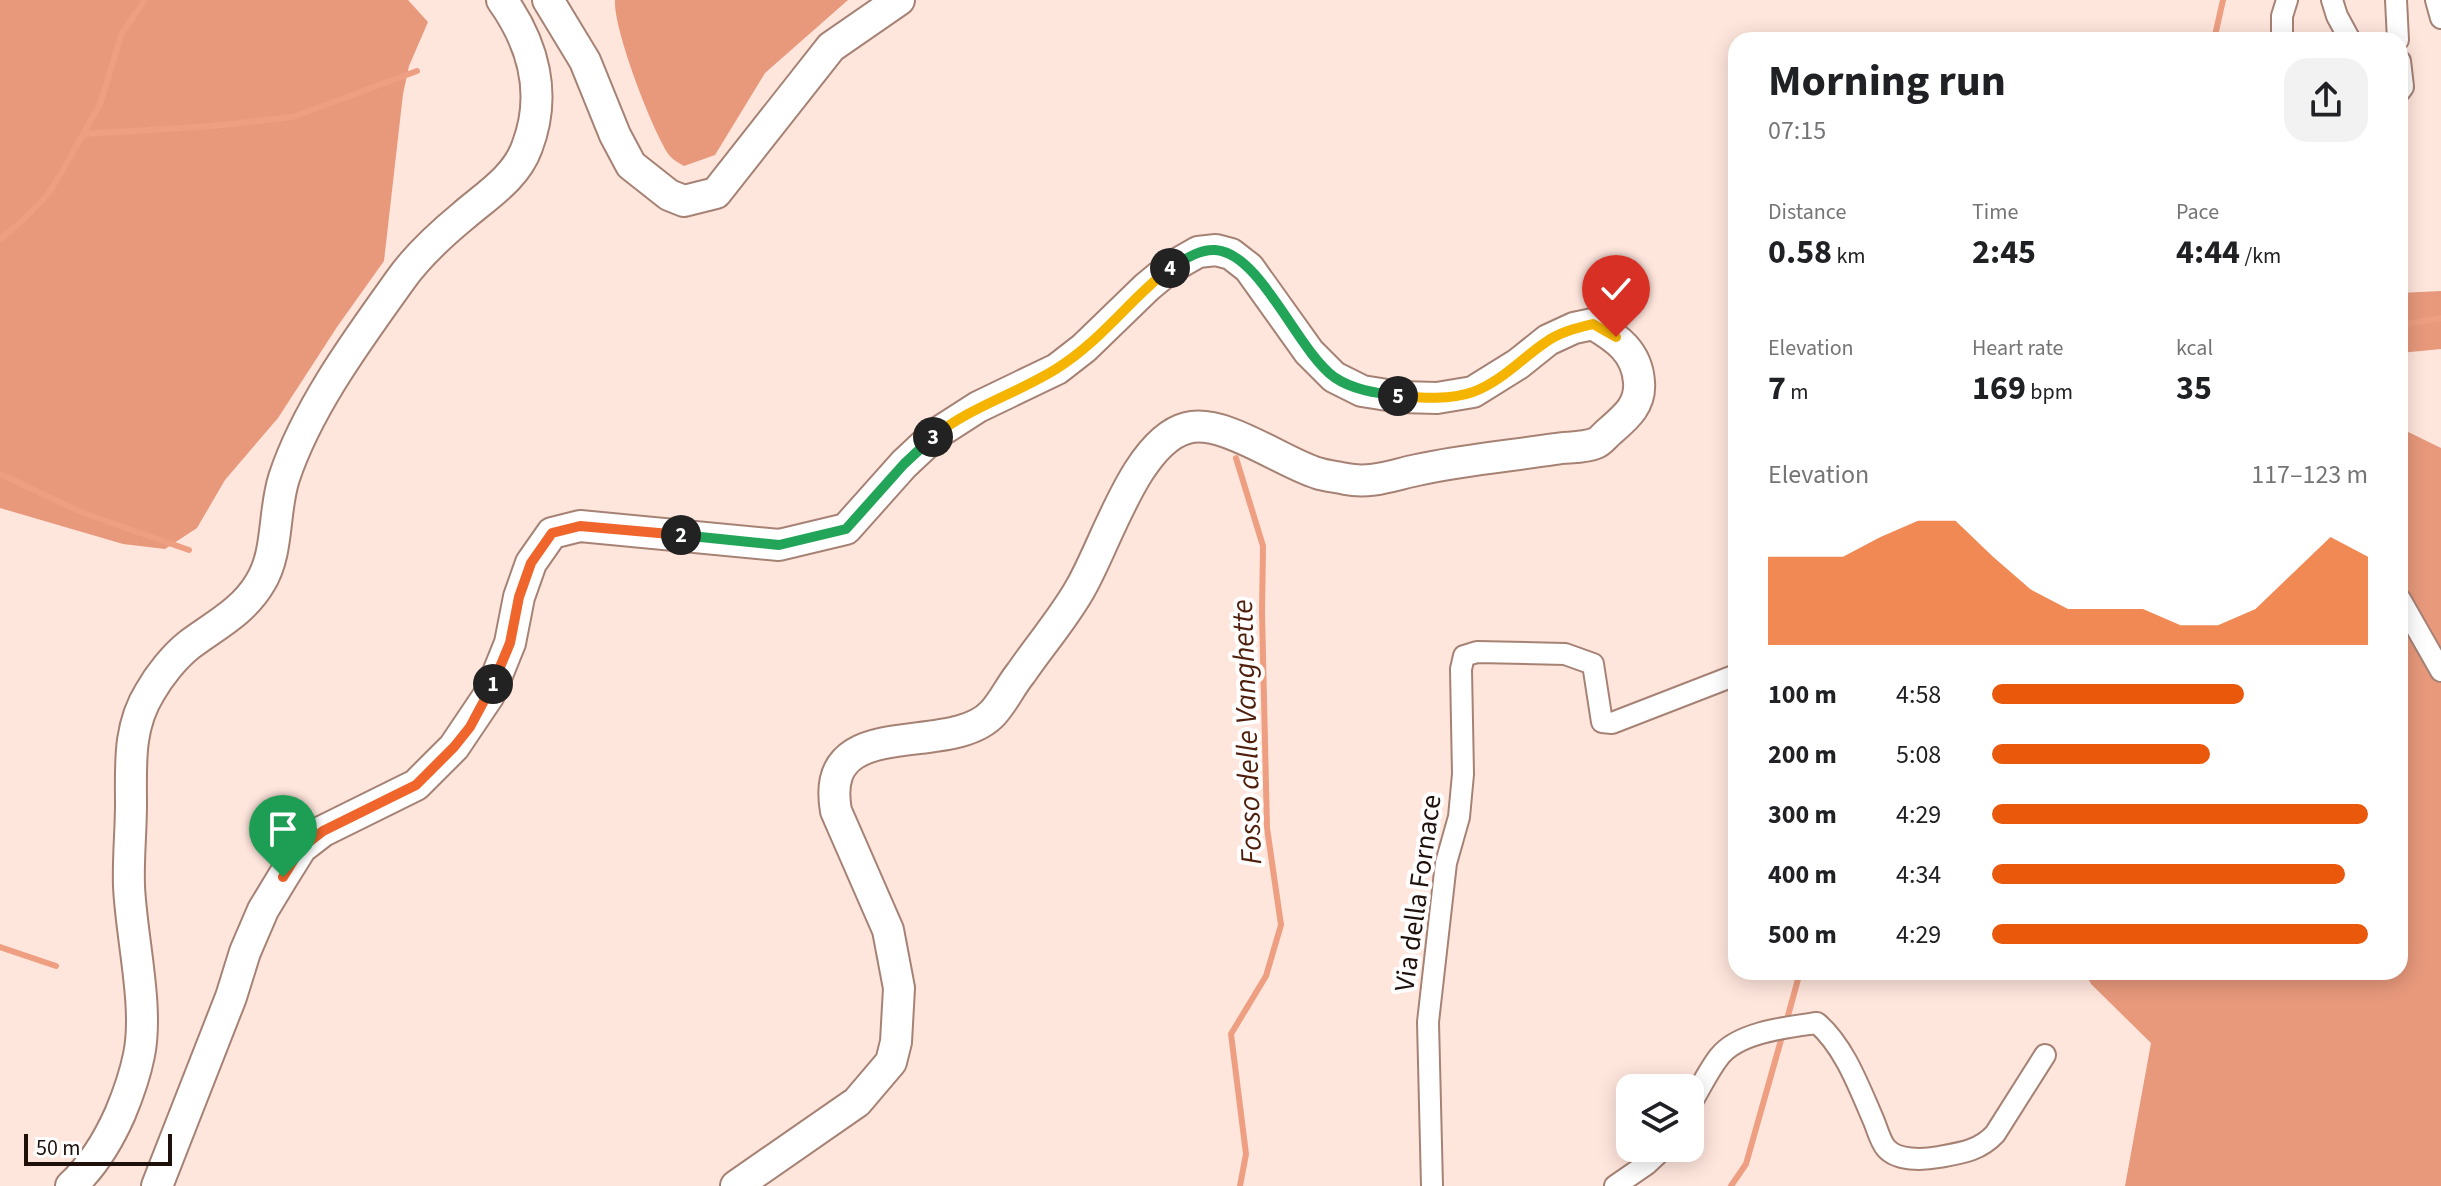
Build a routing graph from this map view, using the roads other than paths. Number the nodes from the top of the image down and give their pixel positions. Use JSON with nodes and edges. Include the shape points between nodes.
{"nodes":[{"id":1,"x":502,"y":0,"type":"edge"},
{"id":2,"x":548,"y":0,"type":"edge"},
{"id":3,"x":899,"y":0,"type":"edge"},
{"id":4,"x":2287,"y":0,"type":"edge"},
{"id":5,"x":2332,"y":0,"type":"edge"},
{"id":6,"x":2396,"y":0,"type":"edge"},
{"id":7,"x":2436,"y":0,"type":"edge"},
{"id":8,"x":2441,"y":18,"type":"edge"},
{"id":9,"x":2282,"y":32,"type":"edge"},
{"id":10,"x":2346,"y":32,"type":"edge"},
{"id":11,"x":2398,"y":32,"type":"edge"},
{"id":12,"x":2408,"y":613,"type":"edge"},
{"id":13,"x":2441,"y":671,"type":"edge"},
{"id":14,"x":1728,"y":678,"type":"edge"},
{"id":15,"x":2045,"y":1055,"type":"dead end"},
{"id":16,"x":1704,"y":1082,"type":"edge"},
{"id":17,"x":1649,"y":1162,"type":"edge"},
{"id":18,"x":71,"y":1186,"type":"edge"},
{"id":19,"x":157,"y":1186,"type":"edge"},
{"id":20,"x":736,"y":1186,"type":"edge"},
{"id":21,"x":1432,"y":1186,"type":"edge"},
{"id":22,"x":1615,"y":1186,"type":"edge"}],
"edges":[{"from":1,"to":18,"type":"main road","via":[[527,46],[537,80],[538,102],[527,148],[502,184],[423,252],[402,277],[318,402],[285,475],[272,554],[261,582],[227,620],[178,655],[150,690],[137,717],[131,745],[129,885],[140,1053],[112,1133]]},
{"from":2,"to":3,"type":"main road","via":[[585,61],[631,165],[684,201],[716,193],[831,47]]},
{"from":4,"to":9,"type":"street"},
{"from":5,"to":10,"type":"street"},
{"from":6,"to":11,"type":"street"},
{"from":7,"to":8,"type":"street"},
{"from":12,"to":13,"type":"street"},
{"from":14,"to":21,"type":"street","name":"Via della Fornace","via":[[1612,723],[1602,722],[1593,664],[1565,654],[1464,656],[1459,817],[1446,863],[1428,1022]]},
{"from":15,"to":16,"type":"street","via":[[1985,1144],[1964,1154],[1931,1159],[1907,1159],[1886,1149],[1862,1094],[1828,1032],[1817,1023],[1744,1038],[1720,1056]]},
{"from":17,"to":22,"type":"street"},
{"from":19,"to":20,"type":"main road","via":[[263,910],[301,848],[323,831],[416,785],[454,747],[489,695],[510,643],[531,563],[552,533],[580,526],[779,545],[846,529],[936,434],[1057,369],[1158,277],[1198,252],[1231,254],[1249,268],[1309,352],[1334,377],[1362,391],[1437,398],[1473,392],[1574,328],[1593,324],[1616,337],[1631,353],[1640,391],[1632,412],[1597,443],[1419,469],[1362,483],[1316,473],[1213,429],[1190,426],[1167,436],[1128,490],[1078,592],[992,714],[968,728],[871,746],[856,752],[838,771],[836,811],[888,930],[899,988],[896,1042],[891,1062],[857,1102]]}]}
